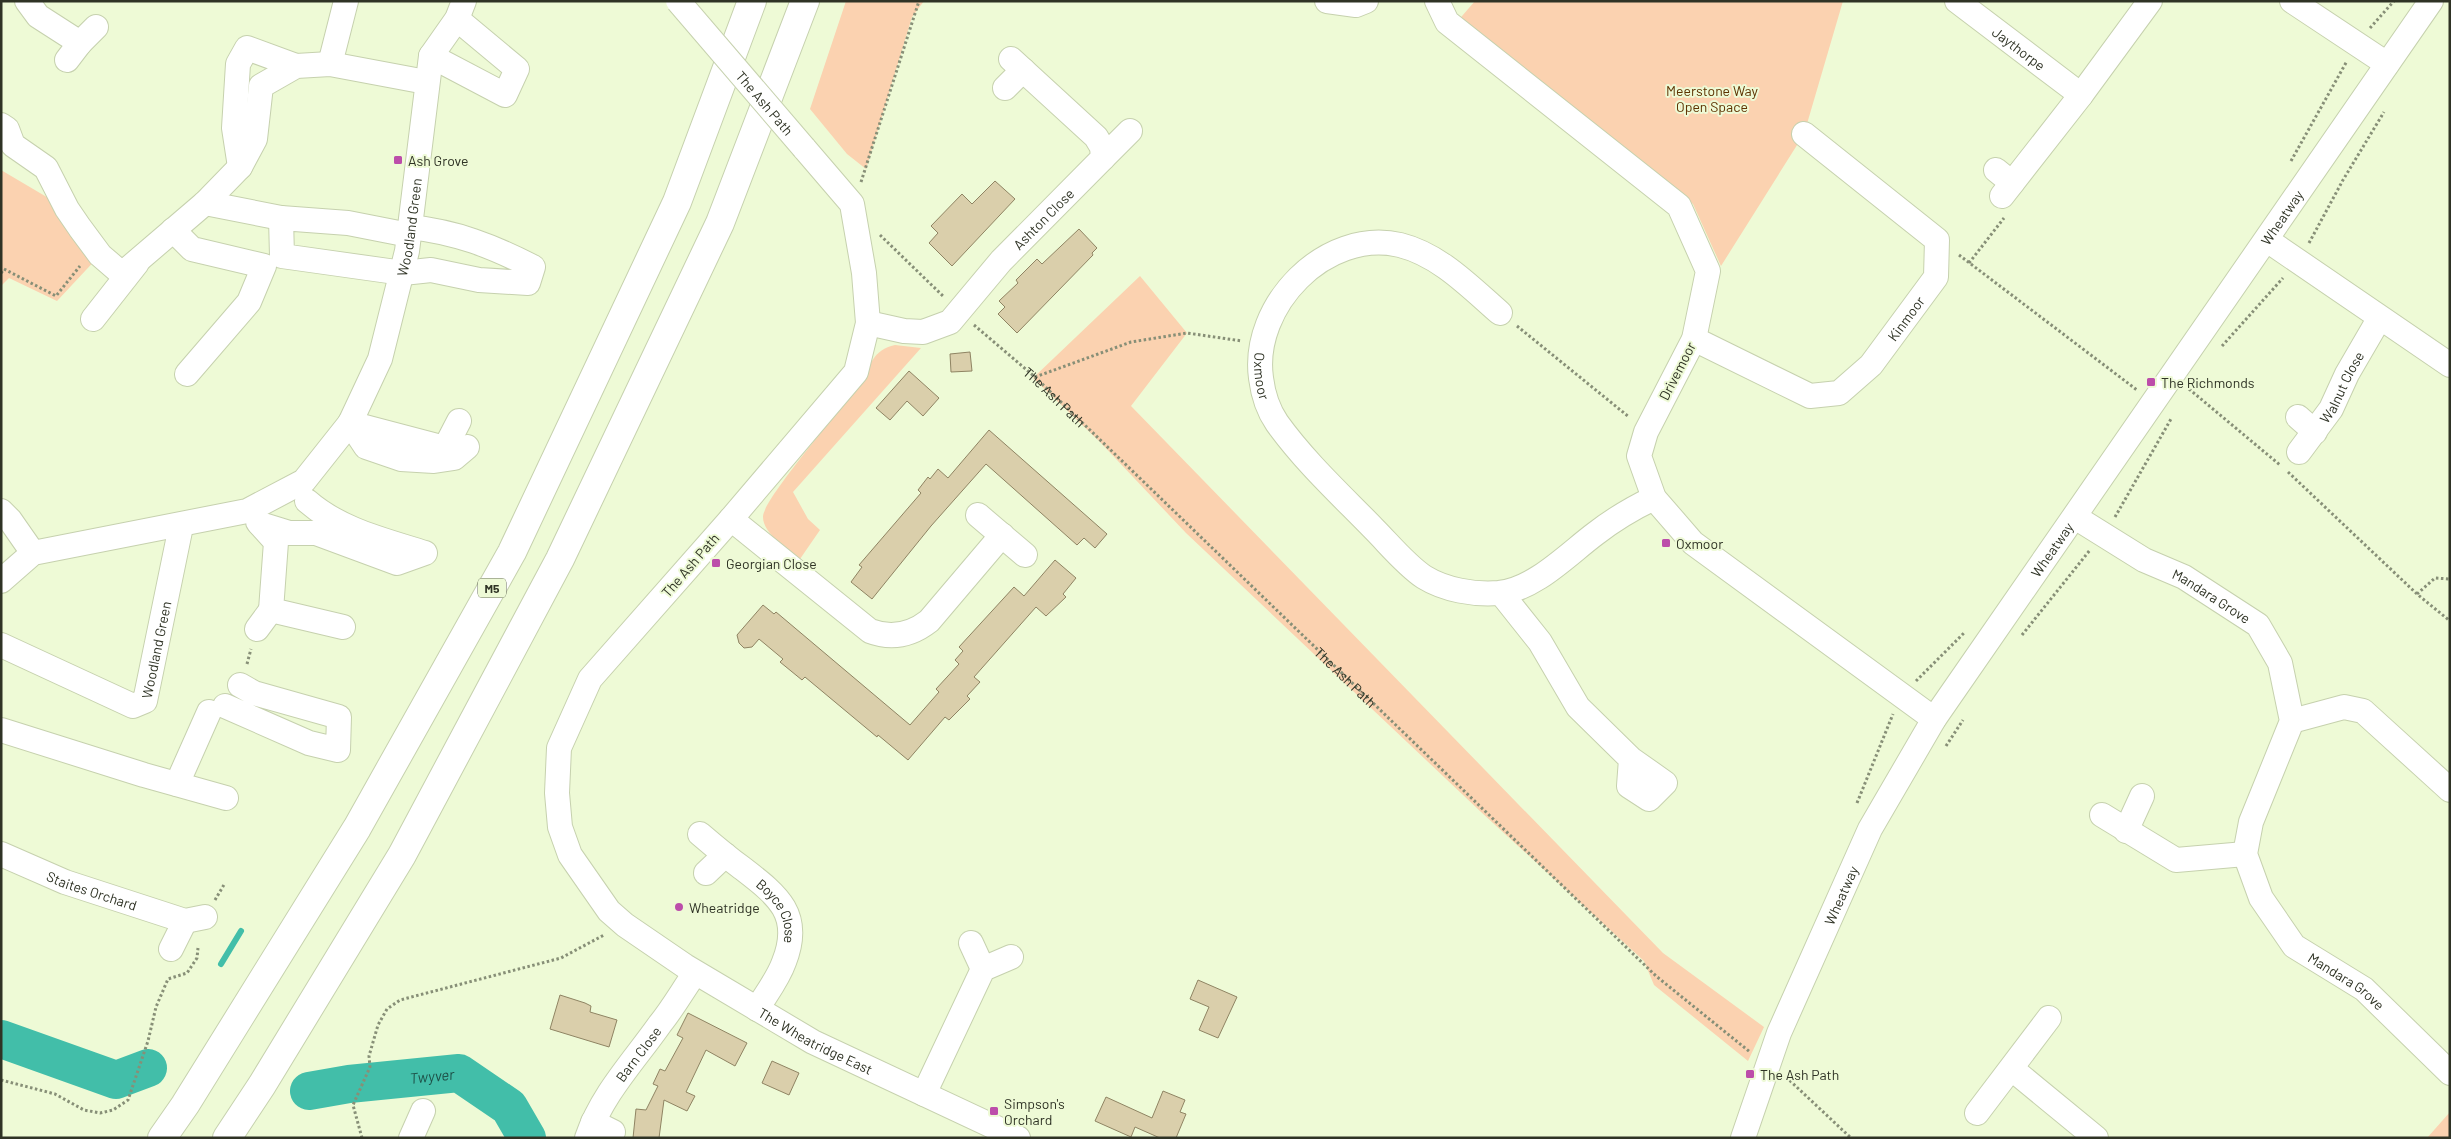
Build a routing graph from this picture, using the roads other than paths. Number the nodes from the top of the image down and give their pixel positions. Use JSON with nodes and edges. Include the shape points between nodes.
{"nodes":[{"id":1,"x":27,"y":1,"type":"edge"},
{"id":2,"x":346,"y":1,"type":"edge"},
{"id":3,"x":678,"y":1,"type":"edge"},
{"id":4,"x":752,"y":1,"type":"edge"},
{"id":5,"x":805,"y":1,"type":"edge"},
{"id":6,"x":1327,"y":1,"type":"edge"},
{"id":7,"x":1366,"y":1,"type":"edge"},
{"id":8,"x":1437,"y":1,"type":"edge"},
{"id":9,"x":1957,"y":1,"type":"edge"},
{"id":10,"x":2150,"y":1,"type":"edge"},
{"id":11,"x":2292,"y":1,"type":"edge"},
{"id":12,"x":2431,"y":1,"type":"edge"},
{"id":13,"x":462,"y":6,"type":"edge"},
{"id":14,"x":81,"y":44,"type":"dead end"},
{"id":15,"x":431,"y":56,"type":"junction"},
{"id":16,"x":330,"y":64,"type":"junction"},
{"id":17,"x":2387,"y":64,"type":"junction"},
{"id":18,"x":296,"y":66,"type":"junction"},
{"id":19,"x":426,"y":82,"type":"junction"},
{"id":20,"x":1005,"y":88,"type":"dead end"},
{"id":21,"x":2081,"y":95,"type":"junction"},
{"id":22,"x":1130,"y":132,"type":"dead end"},
{"id":23,"x":1804,"y":134,"type":"dead end"},
{"id":24,"x":7,"y":135,"type":"edge"},
{"id":25,"x":1104,"y":158,"type":"junction"},
{"id":26,"x":240,"y":167,"type":"junction"},
{"id":27,"x":2004,"y":183,"type":"road end"},
{"id":28,"x":205,"y":203,"type":"junction"},
{"id":29,"x":281,"y":218,"type":"junction"},
{"id":30,"x":173,"y":230,"type":"junction"},
{"id":31,"x":409,"y":231,"type":"junction"},
{"id":32,"x":2267,"y":240,"type":"junction"},
{"id":33,"x":131,"y":267,"type":"junction"},
{"id":34,"x":403,"y":273,"type":"junction"},
{"id":35,"x":1500,"y":312,"type":"road end"},
{"id":36,"x":2379,"y":319,"type":"junction"},
{"id":37,"x":93,"y":320,"type":"dead end"},
{"id":38,"x":868,"y":323,"type":"junction"},
{"id":39,"x":1694,"y":339,"type":"junction"},
{"id":40,"x":2450,"y":365,"type":"edge"},
{"id":41,"x":187,"y":374,"type":"dead end"},
{"id":42,"x":459,"y":420,"type":"dead end"},
{"id":43,"x":350,"y":423,"type":"junction"},
{"id":44,"x":467,"y":447,"type":"dead end"},
{"id":45,"x":2299,"y":452,"type":"dead end"},
{"id":46,"x":306,"y":491,"type":"junction"},
{"id":47,"x":1654,"y":498,"type":"junction"},
{"id":48,"x":1,"y":511,"type":"edge"},
{"id":49,"x":978,"y":515,"type":"dead end"},
{"id":50,"x":2075,"y":516,"type":"junction"},
{"id":51,"x":254,"y":518,"type":"junction"},
{"id":52,"x":731,"y":519,"type":"junction"},
{"id":53,"x":180,"y":531,"type":"dead end"},
{"id":54,"x":1002,"y":535,"type":"junction"},
{"id":55,"x":283,"y":537,"type":"junction"},
{"id":56,"x":33,"y":553,"type":"junction"},
{"id":57,"x":1025,"y":555,"type":"dead end"},
{"id":58,"x":1,"y":581,"type":"edge"},
{"id":59,"x":1501,"y":593,"type":"junction"},
{"id":60,"x":272,"y":610,"type":"junction"},
{"id":61,"x":343,"y":627,"type":"dead end"},
{"id":62,"x":258,"y":629,"type":"dead end"},
{"id":63,"x":1,"y":645,"type":"edge"},
{"id":64,"x":240,"y":685,"type":"dead end"},
{"id":65,"x":1934,"y":719,"type":"junction"},
{"id":66,"x":2292,"y":721,"type":"junction"},
{"id":67,"x":1,"y":730,"type":"edge"},
{"id":68,"x":1631,"y":759,"type":"dead end"},
{"id":69,"x":177,"y":784,"type":"junction"},
{"id":70,"x":2450,"y":790,"type":"edge"},
{"id":71,"x":2142,"y":796,"type":"dead end"},
{"id":72,"x":226,"y":798,"type":"dead end"},
{"id":73,"x":2102,"y":815,"type":"dead end"},
{"id":74,"x":2126,"y":832,"type":"junction"},
{"id":75,"x":700,"y":834,"type":"dead end"},
{"id":76,"x":1,"y":854,"type":"edge"},
{"id":77,"x":2245,"y":854,"type":"junction"},
{"id":78,"x":725,"y":855,"type":"junction"},
{"id":79,"x":706,"y":872,"type":"dead end"},
{"id":80,"x":625,"y":924,"type":"joint"},
{"id":81,"x":971,"y":943,"type":"dead end"},
{"id":82,"x":171,"y":949,"type":"dead end"},
{"id":83,"x":1010,"y":957,"type":"dead end"},
{"id":84,"x":983,"y":969,"type":"junction"},
{"id":85,"x":695,"y":973,"type":"junction"},
{"id":86,"x":757,"y":1009,"type":"junction"},
{"id":87,"x":2049,"y":1018,"type":"dead end"},
{"id":88,"x":2012,"y":1069,"type":"junction"},
{"id":89,"x":2450,"y":1073,"type":"edge"},
{"id":90,"x":924,"y":1094,"type":"junction"},
{"id":91,"x":423,"y":1111,"type":"dead end"},
{"id":92,"x":1977,"y":1114,"type":"dead end"},
{"id":93,"x":598,"y":1130,"type":"edge"},
{"id":94,"x":162,"y":1138,"type":"edge"},
{"id":95,"x":227,"y":1138,"type":"edge"},
{"id":96,"x":411,"y":1138,"type":"edge"},
{"id":97,"x":1018,"y":1138,"type":"edge"},
{"id":98,"x":1742,"y":1138,"type":"edge"},
{"id":99,"x":2096,"y":1138,"type":"edge"}],
"edges":[{"from":1,"to":14,"type":"street","via":[[38,16]]},
{"from":2,"to":16,"type":"street"},
{"from":3,"to":38,"type":"street","name":"The Ash Path","bridge":true,"via":[[852,204],[864,273]]},
{"from":4,"to":94,"type":"highway","number":"M5","via":[[677,202],[512,552],[357,828]]},
{"from":5,"to":95,"type":"highway","via":[[720,224],[560,559],[402,855]]},
{"from":6,"to":7,"type":"street","via":[[1356,5]]},
{"from":8,"to":39,"type":"street","name":"Drivemoor","via":[[1447,22],[1679,206],[1708,272]]},
{"from":9,"to":21,"type":"street","name":"Jaythorpe"},
{"from":10,"to":21,"type":"street"},
{"from":11,"to":17,"type":"street"},
{"from":12,"to":17,"type":"street","name":"Wheatway"},
{"from":13,"to":15,"type":"street","name":"Woodland Green"},
{"from":13,"to":15,"type":"street","via":[[517,69],[504,95]]},
{"from":15,"to":19,"type":"street","name":"Woodland Green"},
{"from":16,"to":18,"type":"street"},
{"from":16,"to":19,"type":"street"},
{"from":17,"to":32,"type":"street","name":"Wheatway"},
{"from":18,"to":26,"type":"street","via":[[261,86],[255,139]]},
{"from":18,"to":26,"type":"street","via":[[247,48],[238,64],[234,128]]},
{"from":19,"to":31,"type":"street","name":"Woodland Green"},
{"from":20,"to":25,"type":"street","via":[[1017,65],[1096,137]]},
{"from":21,"to":27,"type":"street"},
{"from":22,"to":25,"type":"street","name":"Ashton Close"},
{"from":23,"to":39,"type":"street","name":"Kinmoor","via":[[1937,240],[1936,277],[1871,365],[1839,393],[1810,396]]},
{"from":24,"to":33,"type":"street","via":[[46,168],[67,209],[94,247]]},
{"from":25,"to":38,"type":"street","name":"Ashton Close","via":[[1001,261],[959,313],[941,327],[923,332],[904,331]]},
{"from":26,"to":28,"type":"street"},
{"from":28,"to":29,"type":"street"},
{"from":28,"to":30,"type":"street"},
{"from":29,"to":31,"type":"street"},
{"from":29,"to":34,"type":"street","via":[[282,256]]},
{"from":30,"to":33,"type":"street"},
{"from":30,"to":41,"type":"street","via":[[192,249],[264,266],[249,302]]},
{"from":31,"to":34,"type":"street","name":"Woodland Green"},
{"from":31,"to":34,"type":"street","via":[[441,230],[491,246],[533,267],[528,283],[479,280],[431,270]]},
{"from":32,"to":36,"type":"street"},
{"from":32,"to":50,"type":"street","name":"Wheatway"},
{"from":33,"to":37,"type":"street"},
{"from":34,"to":43,"type":"street","name":"Woodland Green","via":[[380,359]]},
{"from":35,"to":59,"type":"street","name":"Oxmoor","via":[[1443,264],[1399,245],[1362,245],[1345,248],[1322,259],[1298,278],[1277,304],[1260,353],[1261,378],[1268,407],[1276,422],[1308,461],[1391,546],[1422,576],[1444,587]]},
{"from":36,"to":40,"type":"street"},
{"from":36,"to":45,"type":"street","name":"Walnut Close","via":[[2347,374],[2331,410],[2306,425]]},
{"from":38,"to":52,"type":"street","name":"The Ash Path","via":[[856,372]]},
{"from":39,"to":47,"type":"street","name":"Drivemoor","via":[[1646,432],[1639,456]]},
{"from":42,"to":43,"type":"street","via":[[445,448]]},
{"from":43,"to":44,"type":"street","via":[[366,447],[401,459],[434,461],[454,458]]},
{"from":43,"to":46,"type":"street","name":"Woodland Green"},
{"from":46,"to":51,"type":"street","name":"Woodland Green"},
{"from":46,"to":55,"type":"street"},
{"from":46,"to":55,"type":"street","via":[[322,514],[366,535],[425,554],[397,563],[316,533]]},
{"from":47,"to":59,"type":"street","name":"Oxmoor","via":[[1629,510],[1530,582]]},
{"from":47,"to":65,"type":"street","name":"Drivemoor","via":[[1693,543]]},
{"from":48,"to":56,"type":"street"},
{"from":49,"to":54,"type":"street"},
{"from":50,"to":65,"type":"street","name":"Wheatway"},
{"from":50,"to":66,"type":"street","name":"Mandara Grove","via":[[2144,560],[2184,577],[2258,625],[2280,662]]},
{"from":51,"to":55,"type":"street"},
{"from":51,"to":56,"type":"street","name":"Woodland Green"},
{"from":52,"to":54,"type":"street","via":[[870,631],[888,636],[915,630],[929,622]]},
{"from":52,"to":80,"type":"street","name":"The Ash Path","via":[[590,679],[558,748],[560,827],[570,855],[609,911]]},
{"from":53,"to":63,"type":"street","name":"Woodland Green","via":[[145,701],[133,706]]},
{"from":54,"to":57,"type":"street"},
{"from":55,"to":60,"type":"street"},
{"from":56,"to":58,"type":"street"},
{"from":59,"to":68,"type":"street","via":[[1540,642],[1578,707]]},
{"from":60,"to":61,"type":"street"},
{"from":60,"to":62,"type":"street"},
{"from":64,"to":69,"type":"street","via":[[254,693],[339,718],[338,750],[309,743],[217,709]]},
{"from":65,"to":98,"type":"street","name":"Wheatway","via":[[1870,829],[1777,1073]]},
{"from":66,"to":70,"type":"street","via":[[2344,707],[2363,711]]},
{"from":66,"to":77,"type":"street","via":[[2251,822]]},
{"from":67,"to":69,"type":"street"},
{"from":69,"to":72,"type":"street"},
{"from":71,"to":74,"type":"street"},
{"from":73,"to":74,"type":"street"},
{"from":74,"to":77,"type":"street","via":[[2176,860]]},
{"from":75,"to":78,"type":"street","name":"Boyce Close"},
{"from":76,"to":82,"type":"street","name":"Staites Orchard","via":[[66,882],[195,919]]},
{"from":77,"to":89,"type":"street","name":"Mandara Grove","via":[[2261,898],[2294,946],[2364,989]]},
{"from":78,"to":79,"type":"street"},
{"from":78,"to":86,"type":"street","name":"Boyce Close","via":[[773,892],[789,920],[790,939],[783,965]]},
{"from":80,"to":85,"type":"street","name":"The Wheatridge East"},
{"from":81,"to":84,"type":"street"},
{"from":83,"to":84,"type":"street"},
{"from":84,"to":90,"type":"street"},
{"from":85,"to":86,"type":"street","name":"The Wheatridge East"},
{"from":85,"to":93,"type":"street","name":"Barn Close","via":[[661,1024],[619,1077]]},
{"from":86,"to":90,"type":"street","name":"The Wheatridge East","via":[[813,1042]]},
{"from":87,"to":88,"type":"street"},
{"from":88,"to":92,"type":"street"},
{"from":88,"to":99,"type":"street"},
{"from":90,"to":97,"type":"street","name":"The Wheatridge East"},
{"from":91,"to":96,"type":"street"}]}
